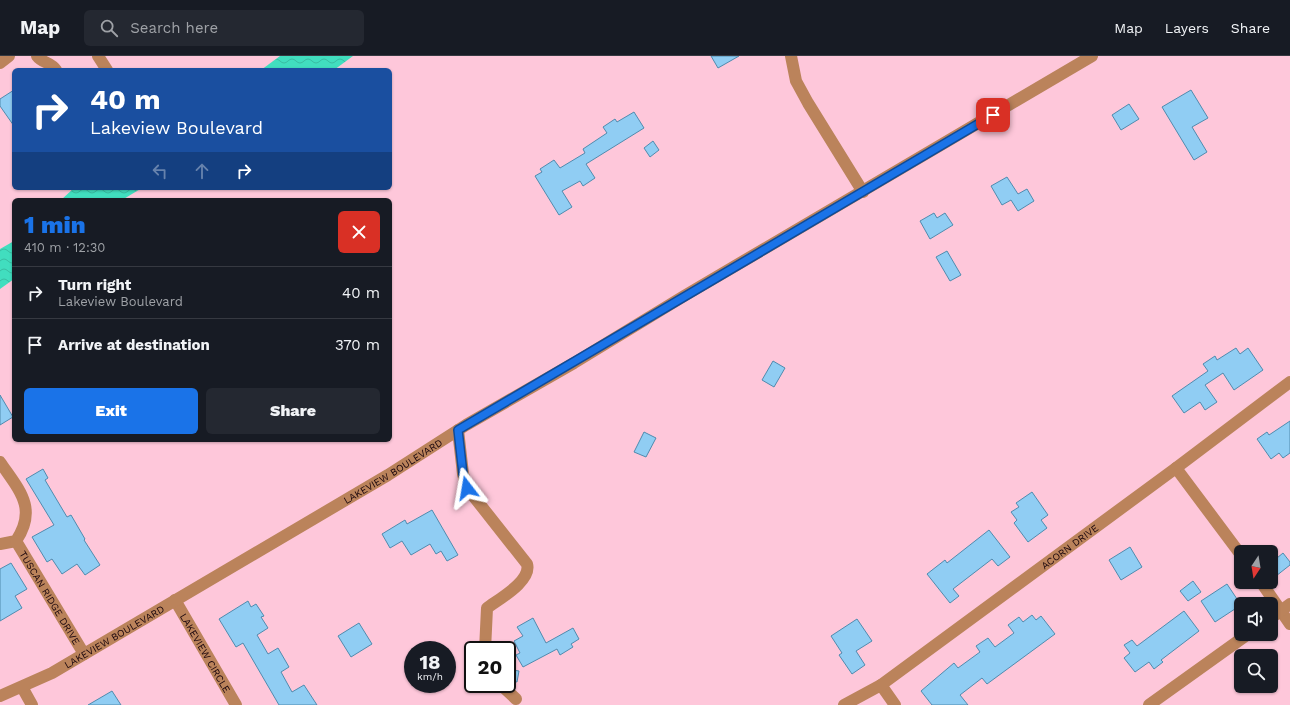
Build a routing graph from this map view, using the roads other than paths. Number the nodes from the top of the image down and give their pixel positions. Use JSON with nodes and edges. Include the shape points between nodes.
{"nodes":[{"id":1,"x":9,"y":56,"type":"edge"},
{"id":2,"x":36,"y":56,"type":"edge"},
{"id":3,"x":98,"y":56,"type":"edge"},
{"id":4,"x":791,"y":56,"type":"edge"},
{"id":5,"x":1092,"y":56,"type":"edge"},
{"id":6,"x":0,"y":63,"type":"edge"},
{"id":7,"x":54,"y":68,"type":"edge"},
{"id":8,"x":106,"y":68,"type":"edge"},
{"id":9,"x":863,"y":192,"type":"junction"},
{"id":10,"x":1290,"y":382,"type":"edge"},
{"id":11,"x":458,"y":430,"type":"junction"},
{"id":12,"x":0,"y":462,"type":"edge"},
{"id":13,"x":1176,"y":468,"type":"junction"},
{"id":14,"x":16,"y":541,"type":"junction"},
{"id":15,"x":0,"y":544,"type":"edge"},
{"id":16,"x":1234,"y":546,"type":"edge"},
{"id":17,"x":1268,"y":589,"type":"edge"},
{"id":18,"x":175,"y":600,"type":"junction"},
{"id":19,"x":1286,"y":607,"type":"edge"},
{"id":20,"x":1290,"y":624,"type":"edge"},
{"id":21,"x":485,"y":641,"type":"edge"},
{"id":22,"x":1238,"y":641,"type":"edge"},
{"id":23,"x":84,"y":654,"type":"junction"},
{"id":24,"x":881,"y":685,"type":"junction"},
{"id":25,"x":22,"y":687,"type":"junction"},
{"id":26,"x":510,"y":693,"type":"edge"},
{"id":27,"x":0,"y":696,"type":"edge"},
{"id":28,"x":516,"y":699,"type":"dead end"},
{"id":29,"x":32,"y":705,"type":"edge"},
{"id":30,"x":236,"y":705,"type":"edge"},
{"id":31,"x":844,"y":705,"type":"edge"},
{"id":32,"x":895,"y":705,"type":"edge"},
{"id":33,"x":1149,"y":705,"type":"edge"}],
"edges":[{"from":1,"to":6,"type":"street"},
{"from":2,"to":7,"type":"street"},
{"from":3,"to":8,"type":"street"},
{"from":4,"to":9,"type":"street","via":[[796,81]]},
{"from":5,"to":9,"type":"street","name":"LAKEVIEW BOULEVARD"},
{"from":9,"to":11,"type":"street","name":"LAKEVIEW BOULEVARD"},
{"from":10,"to":13,"type":"street","name":"ACORN DRIVE"},
{"from":11,"to":18,"type":"street","name":"LAKEVIEW BOULEVARD"},
{"from":11,"to":21,"type":"street","via":[[467,488],[528,570],[527,575],[516,586],[487,608]]},
{"from":12,"to":14,"type":"street","name":"TUSCAN RIDGE DRIVE","via":[[27,508],[22,532]]},
{"from":13,"to":16,"type":"street"},
{"from":13,"to":24,"type":"street","name":"ACORN DRIVE"},
{"from":14,"to":15,"type":"street","name":"TUSCAN RIDGE DRIVE"},
{"from":14,"to":23,"type":"street","name":"TUSCAN RIDGE DRIVE"},
{"from":17,"to":19,"type":"street"},
{"from":18,"to":23,"type":"street","name":"LAKEVIEW BOULEVARD"},
{"from":18,"to":30,"type":"street","name":"LAKEVIEW CIRCLE"},
{"from":19,"to":20,"type":"street"},
{"from":22,"to":33,"type":"street"},
{"from":23,"to":25,"type":"street","name":"LAKEVIEW BOULEVARD"},
{"from":24,"to":31,"type":"street","name":"ACORN DRIVE"},
{"from":24,"to":32,"type":"street"},
{"from":25,"to":27,"type":"street","name":"LAKEVIEW BOULEVARD"},
{"from":25,"to":29,"type":"street"},
{"from":26,"to":28,"type":"street"}]}
